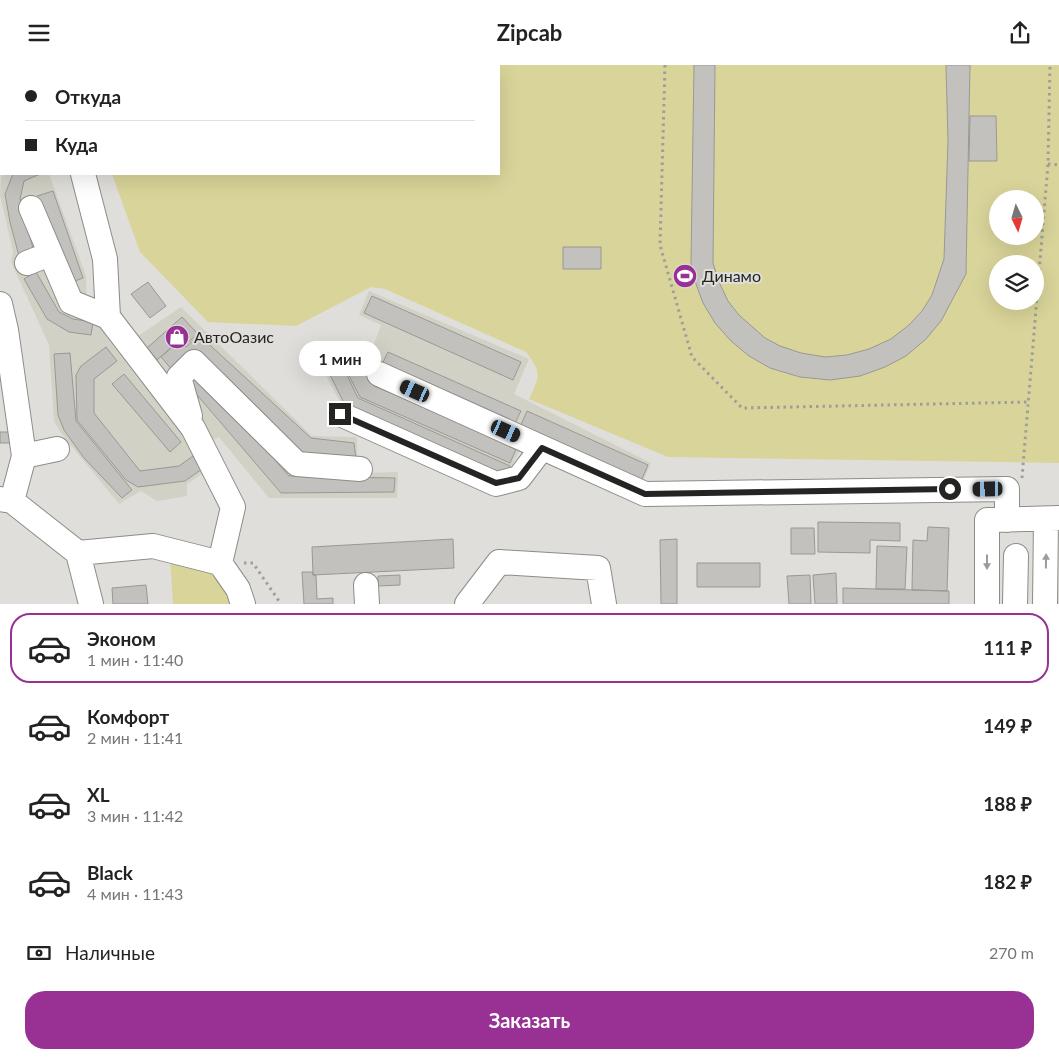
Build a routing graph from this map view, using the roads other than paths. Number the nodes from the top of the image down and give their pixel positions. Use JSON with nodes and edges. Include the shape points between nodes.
{"nodes":[{"id":1,"x":83,"y":175,"type":"edge"},
{"id":2,"x":31,"y":208,"type":"dead end"},
{"id":3,"x":50,"y":254,"type":"junction"},
{"id":4,"x":27,"y":263,"type":"dead end"},
{"id":5,"x":0,"y":304,"type":"edge"},
{"id":6,"x":108,"y":317,"type":"junction"},
{"id":7,"x":379,"y":375,"type":"dead end"},
{"id":8,"x":340,"y":414,"type":"dead end"},
{"id":9,"x":193,"y":428,"type":"junction"},
{"id":10,"x":542,"y":448,"type":"junction"},
{"id":11,"x":57,"y":449,"type":"dead end"},
{"id":12,"x":24,"y":457,"type":"junction"},
{"id":13,"x":360,"y":469,"type":"dead end"},
{"id":14,"x":6,"y":500,"type":"edge"},
{"id":15,"x":1053,"y":519,"type":"edge"},
{"id":16,"x":997,"y":520,"type":"junction"},
{"id":17,"x":78,"y":553,"type":"junction"},
{"id":18,"x":1016,"y":556,"type":"dead end"},
{"id":19,"x":220,"y":563,"type":"junction"},
{"id":20,"x":91,"y":604,"type":"edge"},
{"id":21,"x":243,"y":604,"type":"edge"},
{"id":22,"x":467,"y":604,"type":"edge"},
{"id":23,"x":604,"y":604,"type":"edge"},
{"id":24,"x":987,"y":604,"type":"edge"},
{"id":25,"x":1016,"y":604,"type":"edge"},
{"id":26,"x":1045,"y":604,"type":"edge"}],
"edges":[{"from":1,"to":6,"type":"street","via":[[105,259]]},
{"from":2,"to":3,"type":"street"},
{"from":3,"to":4,"type":"street"},
{"from":3,"to":6,"type":"street","via":[[71,302]]},
{"from":5,"to":12,"type":"street"},
{"from":6,"to":9,"type":"street"},
{"from":7,"to":10,"type":"street"},
{"from":8,"to":10,"type":"street","via":[[496,483],[519,478]]},
{"from":9,"to":13,"type":"street","via":[[179,377],[194,362],[297,464]]},
{"from":9,"to":19,"type":"street","via":[[233,507]]},
{"from":10,"to":16,"type":"street","via":[[645,494],[1007,489]]},
{"from":11,"to":12,"type":"street"},
{"from":12,"to":14,"type":"street"},
{"from":14,"to":17,"type":"street"},
{"from":15,"to":16,"type":"street"},
{"from":26,"to":15,"type":"street","one_way":true},
{"from":16,"to":24,"type":"street","one_way":true},
{"from":17,"to":19,"type":"street","via":[[153,546]]},
{"from":17,"to":20,"type":"street"},
{"from":18,"to":25,"type":"street"},
{"from":19,"to":21,"type":"street","via":[[238,589]]},
{"from":22,"to":23,"type":"street","via":[[499,562],[598,568]]}]}
